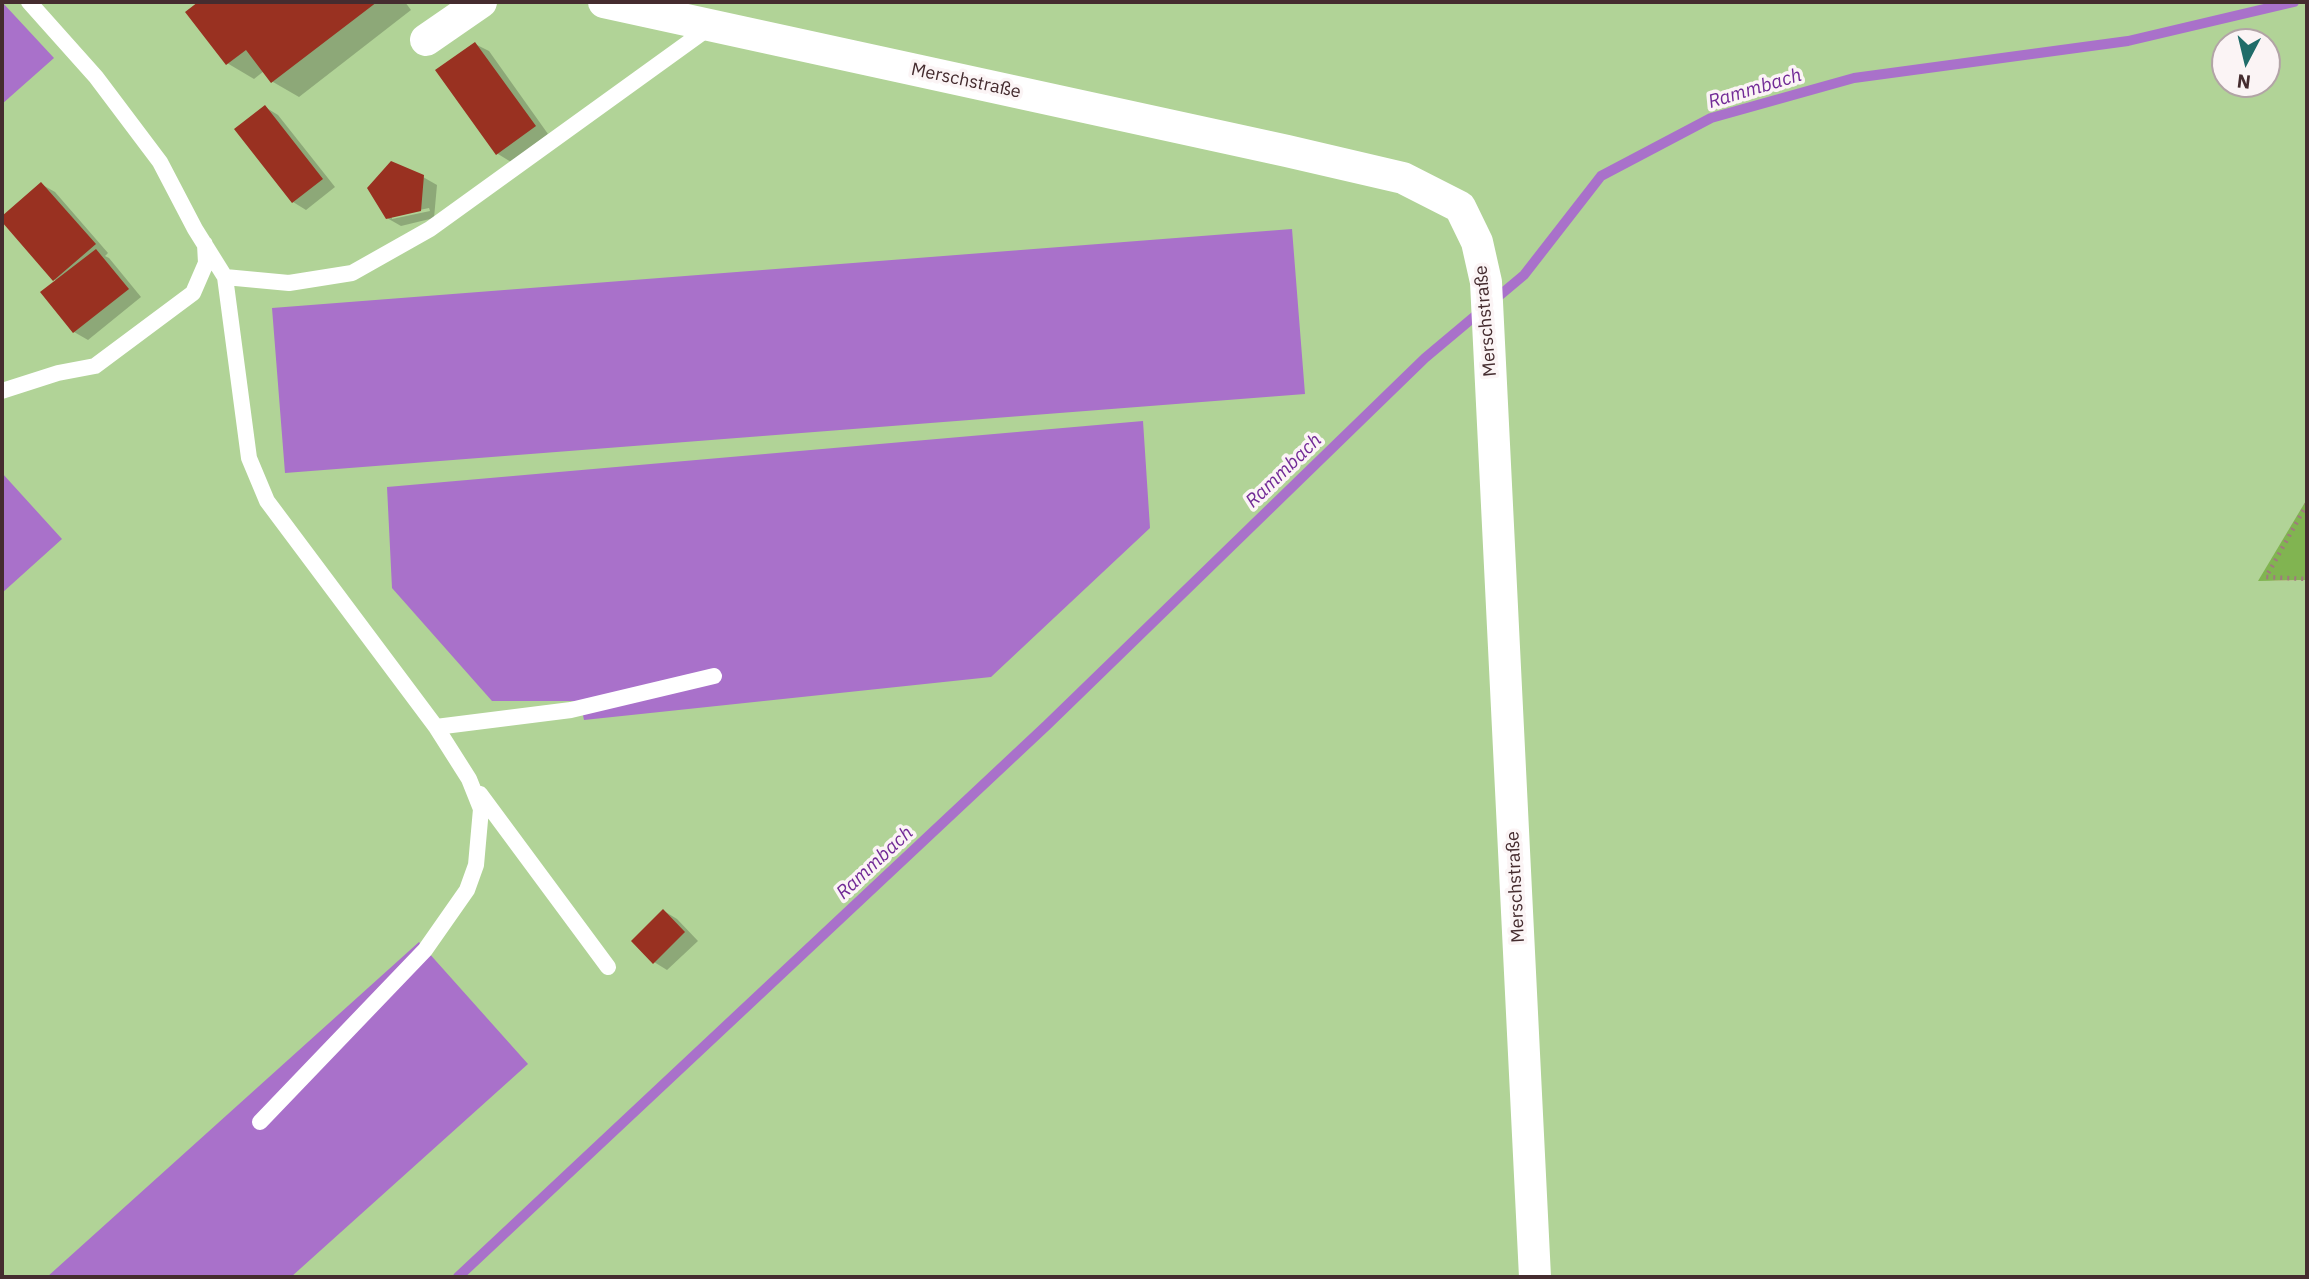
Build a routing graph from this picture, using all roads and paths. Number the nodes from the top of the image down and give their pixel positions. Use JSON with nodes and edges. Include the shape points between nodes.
{"nodes":[{"id":1,"x":29,"y":2,"type":"edge"},
{"id":2,"x":481,"y":2,"type":"edge"},
{"id":3,"x":604,"y":2,"type":"edge"},
{"id":4,"x":712,"y":25,"type":"junction"},
{"id":5,"x":426,"y":40,"type":"dead end"},
{"id":6,"x":205,"y":244,"type":"junction"},
{"id":7,"x":225,"y":277,"type":"junction"},
{"id":8,"x":2,"y":391,"type":"edge"},
{"id":9,"x":2307,"y":504,"type":"edge"},
{"id":10,"x":2307,"y":579,"type":"edge"},
{"id":11,"x":714,"y":676,"type":"dead end"},
{"id":12,"x":436,"y":727,"type":"junction"},
{"id":13,"x":469,"y":779,"type":"junction"},
{"id":14,"x":608,"y":967,"type":"dead end"},
{"id":15,"x":260,"y":1122,"type":"dead end"},
{"id":16,"x":1535,"y":1277,"type":"edge"}],
"edges":[{"from":1,"to":6,"type":"lane","via":[[96,77],[160,162]]},
{"from":2,"to":5,"type":"street"},
{"from":3,"to":4,"type":"street","name":"Merschstraße"},
{"from":4,"to":7,"type":"lane","via":[[430,229],[352,273],[289,283]]},
{"from":4,"to":16,"type":"street","name":"Merschstraße","via":[[1403,178],[1460,207],[1477,242],[1486,282]]},
{"from":6,"to":7,"type":"lane"},
{"from":6,"to":8,"type":"lane","via":[[206,263],[193,293],[95,366]]},
{"from":7,"to":12,"type":"lane","via":[[249,458],[267,501]]},
{"from":9,"to":10,"type":"path","via":[[2266,577]]},
{"from":11,"to":12,"type":"lane","via":[[571,710]]},
{"from":12,"to":13,"type":"lane"},
{"from":13,"to":14,"type":"lane"},
{"from":13,"to":15,"type":"lane","via":[[481,809],[476,865],[467,890],[425,950]]}]}
